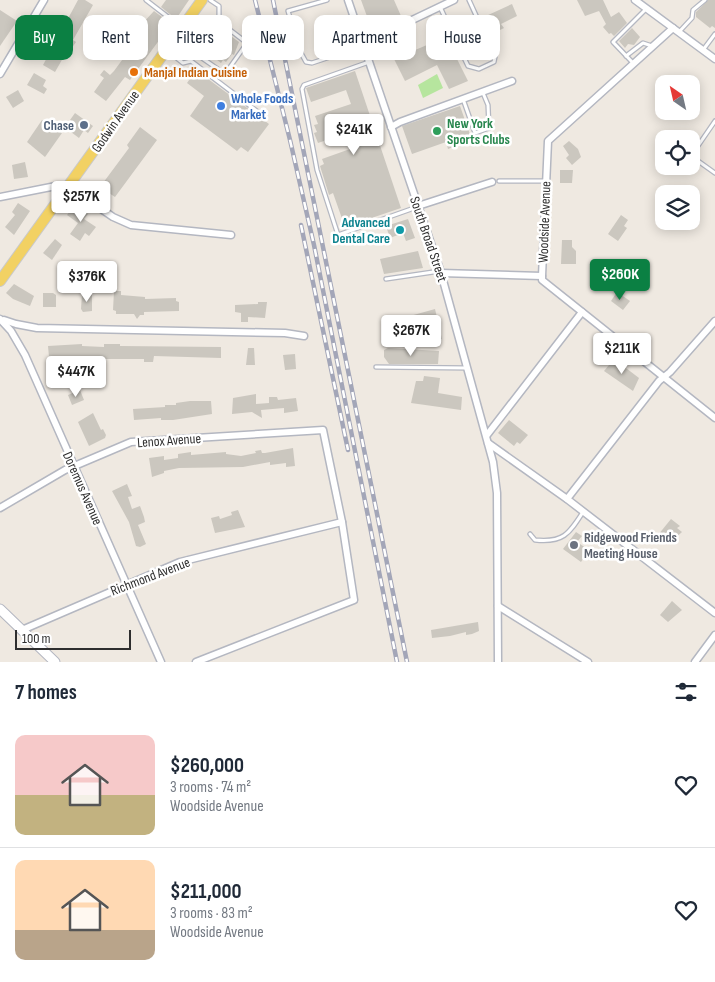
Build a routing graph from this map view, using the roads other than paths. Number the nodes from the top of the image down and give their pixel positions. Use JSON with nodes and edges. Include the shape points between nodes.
{"nodes":[{"id":1,"x":44,"y":0,"type":"edge"},
{"id":2,"x":146,"y":0,"type":"edge"},
{"id":3,"x":202,"y":0,"type":"edge"},
{"id":4,"x":210,"y":0,"type":"edge"},
{"id":5,"x":327,"y":0,"type":"edge"},
{"id":6,"x":348,"y":0,"type":"edge"},
{"id":7,"x":454,"y":0,"type":"edge"},
{"id":8,"x":469,"y":0,"type":"edge"},
{"id":9,"x":635,"y":0,"type":"edge"},
{"id":10,"x":705,"y":0,"type":"edge"},
{"id":11,"x":440,"y":7,"type":"junction"},
{"id":12,"x":647,"y":9,"type":"junction"},
{"id":13,"x":165,"y":15,"type":"edge"},
{"id":14,"x":191,"y":15,"type":"edge"},
{"id":15,"x":220,"y":15,"type":"edge"},
{"id":16,"x":354,"y":15,"type":"edge"},
{"id":17,"x":416,"y":18,"type":"edge"},
{"id":18,"x":676,"y":30,"type":"junction"},
{"id":19,"x":232,"y":31,"type":"edge"},
{"id":20,"x":715,"y":34,"type":"edge"},
{"id":21,"x":653,"y":47,"type":"junction"},
{"id":22,"x":703,"y":50,"type":"junction"},
{"id":23,"x":626,"y":56,"type":"junction"},
{"id":24,"x":715,"y":59,"type":"edge"},
{"id":25,"x":158,"y":60,"type":"edge"},
{"id":26,"x":179,"y":60,"type":"edge"},
{"id":27,"x":205,"y":60,"type":"edge"},
{"id":28,"x":321,"y":60,"type":"edge"},
{"id":29,"x":370,"y":62,"type":"joint"},
{"id":30,"x":634,"y":65,"type":"junction"},
{"id":31,"x":0,"y":74,"type":"edge"},
{"id":32,"x":512,"y":81,"type":"dead end"},
{"id":33,"x":483,"y":91,"type":"junction"},
{"id":34,"x":462,"y":99,"type":"junction"},
{"id":35,"x":262,"y":115,"type":"dead end"},
{"id":36,"x":715,"y":121,"type":"edge"},
{"id":37,"x":391,"y":128,"type":"junction"},
{"id":38,"x":700,"y":143,"type":"edge"},
{"id":39,"x":700,"y":162,"type":"edge"},
{"id":40,"x":715,"y":173,"type":"edge"},
{"id":41,"x":495,"y":181,"type":"joint"},
{"id":42,"x":546,"y":181,"type":"junction"},
{"id":43,"x":67,"y":188,"type":"junction"},
{"id":44,"x":0,"y":196,"type":"edge"},
{"id":45,"x":418,"y":206,"type":"junction"},
{"id":46,"x":231,"y":235,"type":"dead end"},
{"id":47,"x":441,"y":272,"type":"junction"},
{"id":48,"x":542,"y":276,"type":"junction"},
{"id":49,"x":386,"y":279,"type":"dead end"},
{"id":50,"x":0,"y":281,"type":"edge"},
{"id":51,"x":582,"y":312,"type":"junction"},
{"id":52,"x":0,"y":318,"type":"edge"},
{"id":53,"x":715,"y":321,"type":"edge"},
{"id":54,"x":304,"y":336,"type":"dead end"},
{"id":55,"x":376,"y":367,"type":"dead end"},
{"id":56,"x":468,"y":368,"type":"junction"},
{"id":57,"x":664,"y":376,"type":"junction"},
{"id":58,"x":715,"y":418,"type":"edge"},
{"id":59,"x":486,"y":435,"type":"junction"},
{"id":60,"x":488,"y":443,"type":"junction"},
{"id":61,"x":73,"y":466,"type":"junction"},
{"id":62,"x":567,"y":499,"type":"junction"},
{"id":63,"x":0,"y":508,"type":"edge"},
{"id":64,"x":583,"y":511,"type":"junction"},
{"id":65,"x":342,"y":522,"type":"junction"},
{"id":66,"x":530,"y":534,"type":"dead end"},
{"id":67,"x":127,"y":585,"type":"junction"},
{"id":68,"x":498,"y":606,"type":"junction"},
{"id":69,"x":0,"y":609,"type":"edge"},
{"id":70,"x":715,"y":613,"type":"edge"},
{"id":71,"x":22,"y":630,"type":"junction"},
{"id":72,"x":715,"y":635,"type":"edge"},
{"id":73,"x":56,"y":662,"type":"edge"},
{"id":74,"x":161,"y":662,"type":"edge"},
{"id":75,"x":196,"y":662,"type":"edge"},
{"id":76,"x":498,"y":662,"type":"edge"},
{"id":77,"x":588,"y":662,"type":"edge"},
{"id":78,"x":695,"y":662,"type":"edge"}],
"edges":[{"from":1,"to":31,"type":"street"},
{"from":2,"to":13,"type":"lane"},
{"from":3,"to":14,"type":"main road","name":"Godwin Avenue"},
{"from":4,"to":15,"type":"lane","via":[[219,6]]},
{"from":5,"to":28,"type":"lane","via":[[288,12],[305,61]]},
{"from":6,"to":16,"type":"street","name":"South Broad Street"},
{"from":7,"to":11,"type":"street"},
{"from":8,"to":11,"type":"lane","via":[[495,57],[494,62],[479,69],[468,66]]},
{"from":9,"to":12,"type":"street"},
{"from":10,"to":18,"type":"lane","via":[[693,10],[692,18]]},
{"from":11,"to":17,"type":"street"},
{"from":12,"to":18,"type":"street"},
{"from":12,"to":23,"type":"lane","via":[[613,42]]},
{"from":18,"to":21,"type":"street","name":"Woodside Avenue"},
{"from":18,"to":22,"type":"street"},
{"from":19,"to":27,"type":"lane","via":[[245,40],[246,45],[225,74]]},
{"from":20,"to":22,"type":"lane"},
{"from":21,"to":23,"type":"lane","via":[[643,43]]},
{"from":21,"to":30,"type":"street","name":"Woodside Avenue"},
{"from":22,"to":24,"type":"street"},
{"from":23,"to":30,"type":"lane"},
{"from":25,"to":43,"type":"main road","name":"Godwin Avenue"},
{"from":26,"to":35,"type":"lane","via":[[183,63],[191,61]]},
{"from":29,"to":37,"type":"street","name":"South Broad Street"},
{"from":29,"to":45,"type":"lane","via":[[304,85],[302,89],[317,170],[338,235]]},
{"from":30,"to":42,"type":"street","name":"Woodside Avenue","via":[[548,141]]},
{"from":32,"to":33,"type":"street"},
{"from":33,"to":34,"type":"street"},
{"from":33,"to":34,"type":"lane","via":[[488,105],[489,128],[475,132]]},
{"from":34,"to":37,"type":"street"},
{"from":36,"to":38,"type":"lane"},
{"from":37,"to":45,"type":"street","name":"South Broad Street"},
{"from":39,"to":40,"type":"lane"},
{"from":41,"to":42,"type":"lane"},
{"from":41,"to":45,"type":"street"},
{"from":42,"to":48,"type":"street","name":"Woodside Avenue"},
{"from":43,"to":44,"type":"street","via":[[56,186]]},
{"from":43,"to":46,"type":"street","via":[[131,225]]},
{"from":43,"to":50,"type":"main road","name":"Godwin Avenue"},
{"from":45,"to":47,"type":"street","name":"South Broad Street"},
{"from":47,"to":48,"type":"street"},
{"from":47,"to":49,"type":"lane"},
{"from":47,"to":56,"type":"street","name":"South Broad Street"},
{"from":48,"to":51,"type":"street","name":"Woodside Avenue","via":[[542,280]]},
{"from":51,"to":57,"type":"street","name":"Woodside Avenue"},
{"from":51,"to":59,"type":"street"},
{"from":52,"to":54,"type":"street","via":[[37,328]]},
{"from":52,"to":61,"type":"street","name":"Doremus Avenue","via":[[25,355]]},
{"from":53,"to":57,"type":"street"},
{"from":55,"to":56,"type":"lane"},
{"from":56,"to":59,"type":"street","name":"South Broad Street"},
{"from":57,"to":58,"type":"street","name":"Woodside Avenue"},
{"from":57,"to":62,"type":"street"},
{"from":59,"to":60,"type":"street","name":"South Broad Street"},
{"from":60,"to":62,"type":"street"},
{"from":60,"to":68,"type":"street","name":"South Broad Street","via":[[497,494]]},
{"from":61,"to":63,"type":"street","name":"Lenox Avenue"},
{"from":61,"to":65,"type":"street","name":"Lenox Avenue","via":[[131,442],[323,430]]},
{"from":61,"to":67,"type":"street","name":"Doremus Avenue"},
{"from":62,"to":64,"type":"street"},
{"from":64,"to":66,"type":"lane","via":[[569,532],[560,539],[535,540]]},
{"from":64,"to":70,"type":"street"},
{"from":65,"to":67,"type":"street","name":"Richmond Avenue","via":[[180,562]]},
{"from":65,"to":75,"type":"street","via":[[354,600]]},
{"from":67,"to":71,"type":"street","name":"Richmond Avenue"},
{"from":67,"to":74,"type":"street","name":"Doremus Avenue"},
{"from":68,"to":76,"type":"street","name":"South Broad Street"},
{"from":68,"to":77,"type":"street"},
{"from":69,"to":71,"type":"street"},
{"from":71,"to":73,"type":"street"},
{"from":72,"to":78,"type":"street"}]}
